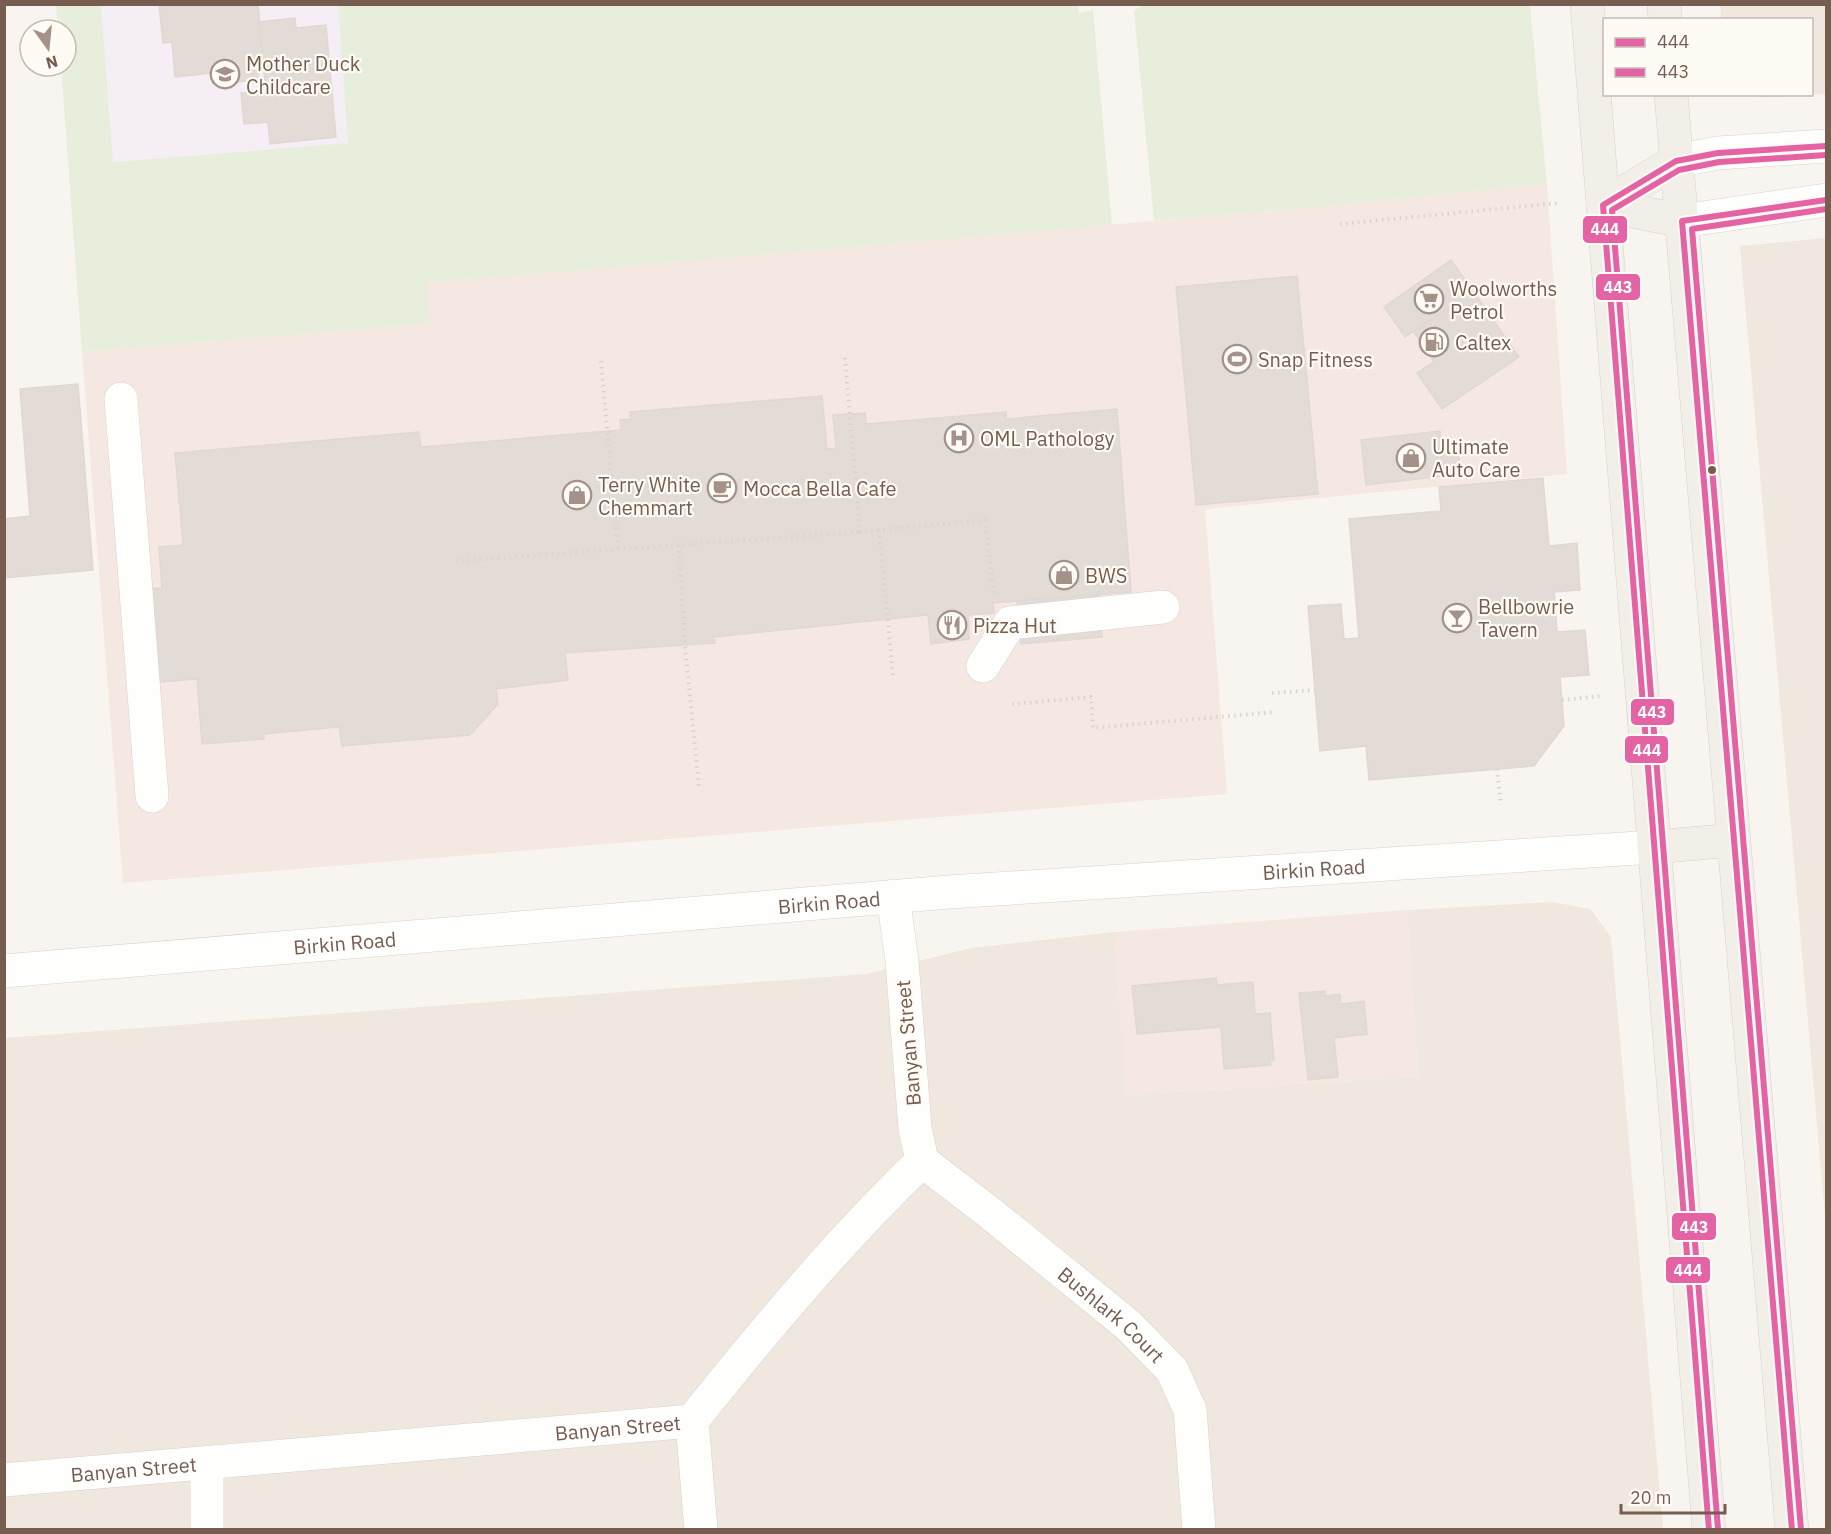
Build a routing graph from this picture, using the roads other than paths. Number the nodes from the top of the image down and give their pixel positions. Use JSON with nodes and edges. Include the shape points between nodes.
{"nodes":[{"id":1,"x":1587,"y":4,"type":"edge"},
{"id":2,"x":1671,"y":96,"type":"edge"},
{"id":3,"x":1827,"y":146,"type":"edge"},
{"id":4,"x":1676,"y":161,"type":"junction"},
{"id":5,"x":1827,"y":200,"type":"edge"},
{"id":6,"x":1603,"y":205,"type":"junction"},
{"id":7,"x":1682,"y":221,"type":"junction"},
{"id":8,"x":121,"y":399,"type":"dead end"},
{"id":9,"x":1163,"y":607,"type":"dead end"},
{"id":10,"x":983,"y":666,"type":"dead end"},
{"id":11,"x":152,"y":796,"type":"dead end"},
{"id":12,"x":1734,"y":840,"type":"junction"},
{"id":13,"x":1654,"y":847,"type":"junction"},
{"id":14,"x":893,"y":896,"type":"junction"},
{"id":15,"x":4,"y":970,"type":"edge"},
{"id":16,"x":922,"y":1161,"type":"junction"},
{"id":17,"x":692,"y":1421,"type":"junction"},
{"id":18,"x":207,"y":1464,"type":"junction"},
{"id":19,"x":4,"y":1480,"type":"edge"},
{"id":20,"x":207,"y":1530,"type":"edge"},
{"id":21,"x":701,"y":1530,"type":"edge"},
{"id":22,"x":1199,"y":1530,"type":"edge"},
{"id":23,"x":1709,"y":1530,"type":"edge"},
{"id":24,"x":1792,"y":1530,"type":"edge"}],
"edges":[{"from":1,"to":6,"type":"main road"},
{"from":2,"to":4,"type":"main road"},
{"from":3,"to":4,"type":"street","via":[[1718,153]]},
{"from":4,"to":6,"type":"main road"},
{"from":4,"to":7,"type":"main road"},
{"from":5,"to":7,"type":"street"},
{"from":6,"to":7,"type":"main road"},
{"from":6,"to":13,"type":"main road"},
{"from":7,"to":12,"type":"main road"},
{"from":8,"to":11,"type":"street"},
{"from":9,"to":10,"type":"street","via":[[1010,622]]},
{"from":12,"to":13,"type":"main road"},
{"from":12,"to":24,"type":"main road"},
{"from":13,"to":14,"type":"street","name":"Birkin Road"},
{"from":13,"to":23,"type":"main road"},
{"from":14,"to":15,"type":"street","name":"Birkin Road"},
{"from":14,"to":16,"type":"street","name":"Banyan Street","via":[[915,1128]]},
{"from":16,"to":17,"type":"street","name":"Banyan Street","via":[[878,1203]]},
{"from":16,"to":22,"type":"street","name":"Bushlark Court","via":[[1128,1325],[1172,1370],[1190,1410]]},
{"from":17,"to":18,"type":"street","name":"Banyan Street"},
{"from":17,"to":21,"type":"street"},
{"from":18,"to":19,"type":"street","name":"Banyan Street"},
{"from":18,"to":20,"type":"street"}]}
